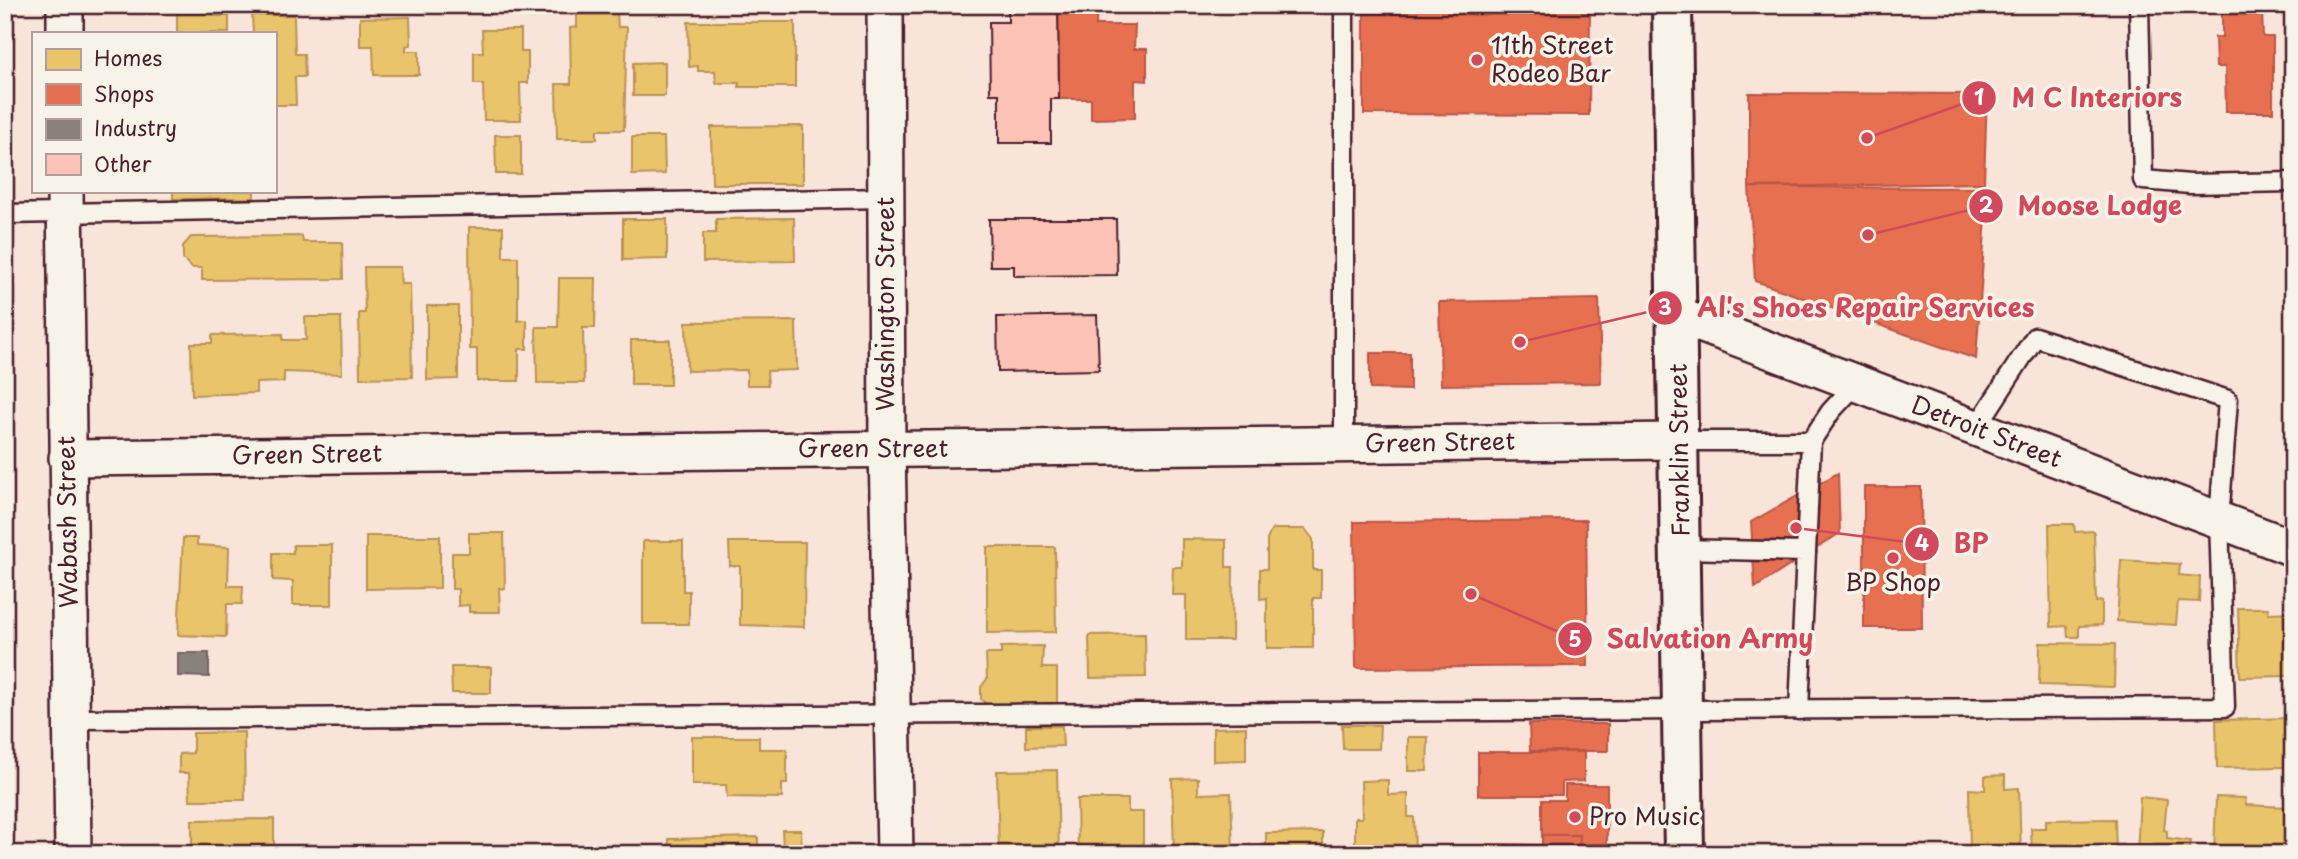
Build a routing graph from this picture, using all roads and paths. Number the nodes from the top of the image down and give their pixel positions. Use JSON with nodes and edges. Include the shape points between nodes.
{"nodes":[{"id":1,"x":65,"y":5,"type":"edge"},
{"id":2,"x":885,"y":5,"type":"edge"},
{"id":3,"x":1344,"y":5,"type":"edge"},
{"id":4,"x":1672,"y":5,"type":"edge"},
{"id":5,"x":2139,"y":5,"type":"edge"},
{"id":6,"x":65,"y":32,"type":"edge"},
{"id":7,"x":2293,"y":182,"type":"edge"},
{"id":8,"x":885,"y":198,"type":"junction"},
{"id":9,"x":64,"y":203,"type":"edge"},
{"id":10,"x":5,"y":214,"type":"edge"},
{"id":11,"x":1679,"y":316,"type":"junction"},
{"id":12,"x":1857,"y":383,"type":"junction"},
{"id":13,"x":1976,"y":428,"type":"junction"},
{"id":14,"x":1680,"y":441,"type":"junction"},
{"id":15,"x":1811,"y":441,"type":"junction"},
{"id":16,"x":1344,"y":444,"type":"junction"},
{"id":17,"x":887,"y":448,"type":"junction"},
{"id":18,"x":67,"y":458,"type":"junction"},
{"id":19,"x":2219,"y":520,"type":"junction"},
{"id":20,"x":2293,"y":548,"type":"edge"},
{"id":21,"x":1681,"y":549,"type":"junction"},
{"id":22,"x":1806,"y":552,"type":"junction"},
{"id":23,"x":1683,"y":710,"type":"junction"},
{"id":24,"x":1798,"y":710,"type":"junction"},
{"id":25,"x":892,"y":715,"type":"junction"},
{"id":26,"x":71,"y":719,"type":"junction"},
{"id":27,"x":73,"y":854,"type":"edge"},
{"id":28,"x":895,"y":854,"type":"edge"},
{"id":29,"x":1684,"y":854,"type":"edge"}],
"edges":[{"from":1,"to":6,"type":"street"},
{"from":2,"to":8,"type":"street","name":"Washington Street"},
{"from":3,"to":16,"type":"lane"},
{"from":4,"to":11,"type":"main road","name":"Franklin Street"},
{"from":5,"to":7,"type":"lane","via":[[2143,180]]},
{"from":8,"to":9,"type":"lane"},
{"from":8,"to":17,"type":"street","name":"Washington Street"},
{"from":9,"to":10,"type":"lane"},
{"from":9,"to":18,"type":"street","name":"Wabash Street"},
{"from":11,"to":12,"type":"street","name":"Detroit Street"},
{"from":11,"to":14,"type":"main road","name":"Franklin Street"},
{"from":12,"to":13,"type":"street","name":"Detroit Street"},
{"from":12,"to":15,"type":"lane"},
{"from":13,"to":19,"type":"street","name":"Detroit Street"},
{"from":13,"to":19,"type":"lane","via":[[2035,337],[2228,400]]},
{"from":14,"to":15,"type":"lane"},
{"from":14,"to":16,"type":"street","name":"Green Street"},
{"from":14,"to":21,"type":"main road","name":"Franklin Street"},
{"from":15,"to":22,"type":"lane"},
{"from":16,"to":17,"type":"street","name":"Green Street"},
{"from":17,"to":18,"type":"street","name":"Green Street"},
{"from":17,"to":25,"type":"street","name":"Washington Street"},
{"from":18,"to":26,"type":"street","name":"Wabash Street"},
{"from":19,"to":20,"type":"street","name":"Detroit Street"},
{"from":19,"to":24,"type":"lane","via":[[2225,707]]},
{"from":21,"to":22,"type":"lane"},
{"from":21,"to":23,"type":"main road","name":"Franklin Street"},
{"from":22,"to":24,"type":"lane"},
{"from":23,"to":24,"type":"lane"},
{"from":23,"to":25,"type":"lane"},
{"from":23,"to":29,"type":"main road","name":"Franklin Street"},
{"from":25,"to":26,"type":"lane"},
{"from":25,"to":28,"type":"street","name":"Washington Street"},
{"from":26,"to":27,"type":"street","name":"Wabash Street"}]}
